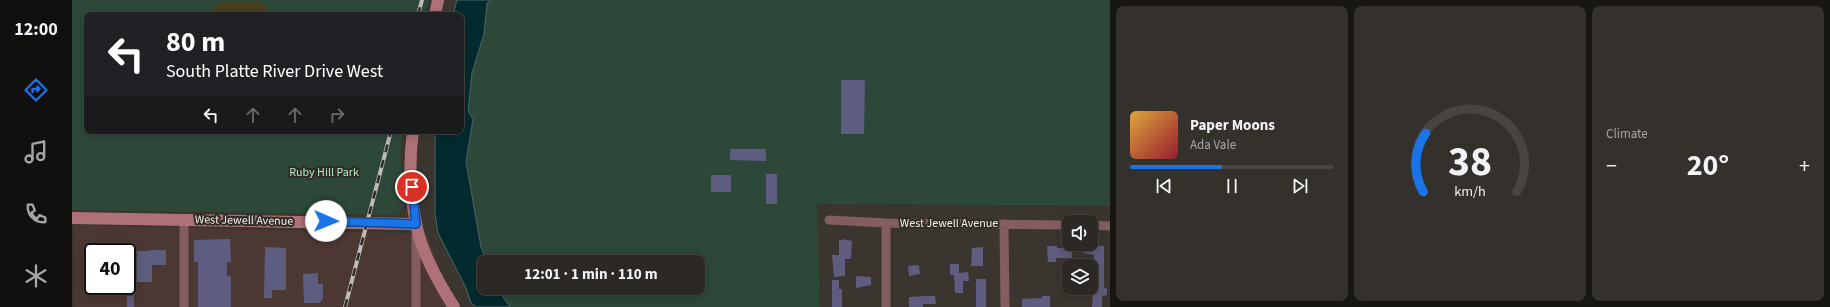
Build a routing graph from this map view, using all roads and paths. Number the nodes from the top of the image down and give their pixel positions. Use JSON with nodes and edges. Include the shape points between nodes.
{"nodes":[{"id":1,"x":438,"y":0,"type":"edge"},
{"id":2,"x":436,"y":12,"type":"edge"},
{"id":3,"x":413,"y":134,"type":"edge"},
{"id":4,"x":72,"y":218,"type":"edge"},
{"id":5,"x":184,"y":219,"type":"junction"},
{"id":6,"x":829,"y":220,"type":"dead end"},
{"id":7,"x":886,"y":223,"type":"junction"},
{"id":8,"x":416,"y":224,"type":"junction"},
{"id":9,"x":1004,"y":224,"type":"junction"},
{"id":10,"x":1062,"y":225,"type":"edge"},
{"id":11,"x":1098,"y":225,"type":"edge"},
{"id":12,"x":1110,"y":226,"type":"edge"},
{"id":13,"x":184,"y":307,"type":"edge"},
{"id":14,"x":416,"y":307,"type":"edge"},
{"id":15,"x":454,"y":307,"type":"edge"},
{"id":16,"x":886,"y":307,"type":"edge"},
{"id":17,"x":1005,"y":307,"type":"edge"}],
"edges":[{"from":1,"to":2,"type":"street"},
{"from":3,"to":8,"type":"street","via":[[412,187]]},
{"from":4,"to":5,"type":"street","name":"West Jewell Avenue"},
{"from":5,"to":8,"type":"street","name":"West Jewell Avenue"},
{"from":5,"to":13,"type":"street"},
{"from":6,"to":7,"type":"street","name":"West Jewell Avenue"},
{"from":7,"to":9,"type":"street","name":"West Jewell Avenue"},
{"from":7,"to":16,"type":"street"},
{"from":8,"to":14,"type":"street"},
{"from":8,"to":15,"type":"street","via":[[424,249]]},
{"from":9,"to":10,"type":"street","name":"West Jewell Avenue"},
{"from":9,"to":17,"type":"street"},
{"from":11,"to":12,"type":"street"}]}
